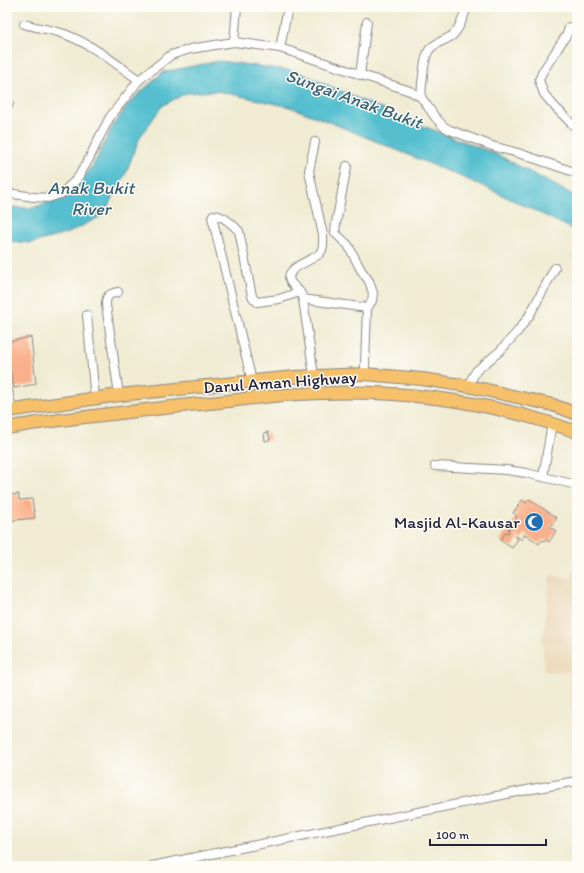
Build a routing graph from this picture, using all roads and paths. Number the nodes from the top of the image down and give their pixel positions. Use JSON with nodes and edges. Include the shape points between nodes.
{"nodes":[{"id":1,"x":237,"y":7,"type":"edge"},
{"id":2,"x":288,"y":7,"type":"edge"},
{"id":3,"x":467,"y":7,"type":"edge"},
{"id":4,"x":367,"y":22,"type":"dead end"},
{"id":5,"x":24,"y":24,"type":"dead end"},
{"id":6,"x":569,"y":27,"type":"dead end"},
{"id":7,"x":234,"y":42,"type":"junction"},
{"id":8,"x":280,"y":48,"type":"junction"},
{"id":9,"x":360,"y":75,"type":"junction"},
{"id":10,"x":139,"y":80,"type":"junction"},
{"id":11,"x":421,"y":97,"type":"junction"},
{"id":12,"x":577,"y":129,"type":"edge"},
{"id":13,"x":315,"y":142,"type":"dead end"},
{"id":14,"x":347,"y":166,"type":"dead end"},
{"id":15,"x":577,"y":173,"type":"edge"},
{"id":16,"x":7,"y":193,"type":"edge"},
{"id":17,"x":555,"y":268,"type":"dead end"},
{"id":18,"x":118,"y":292,"type":"dead end"},
{"id":19,"x":302,"y":295,"type":"junction"},
{"id":20,"x":367,"y":308,"type":"junction"},
{"id":21,"x":87,"y":315,"type":"dead end"},
{"id":22,"x":365,"y":374,"type":"junction"},
{"id":23,"x":314,"y":376,"type":"junction"},
{"id":24,"x":252,"y":381,"type":"junction"},
{"id":25,"x":7,"y":386,"type":"edge"},
{"id":26,"x":468,"y":386,"type":"junction"},
{"id":27,"x":175,"y":389,"type":"junction"},
{"id":28,"x":137,"y":394,"type":"junction"},
{"id":29,"x":119,"y":396,"type":"junction"},
{"id":30,"x":95,"y":399,"type":"junction"},
{"id":31,"x":197,"y":405,"type":"junction"},
{"id":32,"x":161,"y":408,"type":"junction"},
{"id":33,"x":9,"y":411,"type":"edge"},
{"id":34,"x":577,"y":414,"type":"edge"},
{"id":35,"x":552,"y":423,"type":"junction"},
{"id":36,"x":7,"y":428,"type":"edge"},
{"id":37,"x":577,"y":432,"type":"edge"},
{"id":38,"x":435,"y":466,"type":"dead end"},
{"id":39,"x":543,"y":477,"type":"junction"},
{"id":40,"x":577,"y":485,"type":"edge"},
{"id":41,"x":577,"y":781,"type":"edge"},
{"id":42,"x":152,"y":866,"type":"edge"}],
"edges":[{"from":1,"to":7,"type":"street"},
{"from":2,"to":8,"type":"street"},
{"from":3,"to":11,"type":"street","via":[[453,34],[434,45],[429,51]]},
{"from":4,"to":9,"type":"street"},
{"from":5,"to":10,"type":"street","via":[[66,34],[81,41],[101,52]]},
{"from":6,"to":12,"type":"street","via":[[539,80],[544,94]]},
{"from":7,"to":8,"type":"street"},
{"from":7,"to":10,"type":"street","via":[[190,49],[171,55]]},
{"from":8,"to":9,"type":"street"},
{"from":9,"to":11,"type":"street"},
{"from":10,"to":16,"type":"street","via":[[110,116],[77,179],[61,194],[48,198],[34,198]]},
{"from":11,"to":15,"type":"street","via":[[434,117],[450,130]]},
{"from":13,"to":19,"type":"street","via":[[309,171],[323,242],[320,253],[298,265],[289,278]]},
{"from":14,"to":20,"type":"street","via":[[335,233],[348,245],[369,281],[373,293],[372,301]]},
{"from":17,"to":26,"type":"street","via":[[518,331],[500,351],[476,371]]},
{"from":18,"to":29,"type":"street","via":[[108,295],[106,305]]},
{"from":19,"to":20,"type":"street"},
{"from":19,"to":23,"type":"street"},
{"from":19,"to":24,"type":"street","via":[[257,302],[252,296],[239,231],[213,214]]},
{"from":20,"to":22,"type":"street"},
{"from":21,"to":30,"type":"street"},
{"from":22,"to":23,"type":"highway","name":"Darul Aman Highway"},
{"from":22,"to":26,"type":"highway","name":"Darul Aman Highway"},
{"from":23,"to":24,"type":"highway","name":"Darul Aman Highway"},
{"from":24,"to":27,"type":"highway","name":"Darul Aman Highway"},
{"from":25,"to":33,"type":"street"},
{"from":26,"to":34,"type":"highway","name":"Darul Aman Highway","via":[[553,405]]},
{"from":27,"to":28,"type":"highway","name":"Darul Aman Highway"},
{"from":27,"to":31,"type":"highway","via":[[184,400]]},
{"from":28,"to":29,"type":"highway","name":"Darul Aman Highway"},
{"from":28,"to":32,"type":"highway","via":[[151,395]]},
{"from":29,"to":30,"type":"highway","name":"Darul Aman Highway"},
{"from":30,"to":33,"type":"highway","name":"Darul Aman Highway"},
{"from":31,"to":32,"type":"highway","name":"Darul Aman Highway"},
{"from":31,"to":35,"type":"highway","name":"Darul Aman Highway","via":[[296,394],[386,393],[465,402]]},
{"from":32,"to":36,"type":"highway","name":"Darul Aman Highway"},
{"from":35,"to":37,"type":"highway","name":"Darul Aman Highway"},
{"from":35,"to":39,"type":"street"},
{"from":38,"to":39,"type":"street","via":[[507,470]]},
{"from":39,"to":40,"type":"street"},
{"from":41,"to":42,"type":"street"}]}
